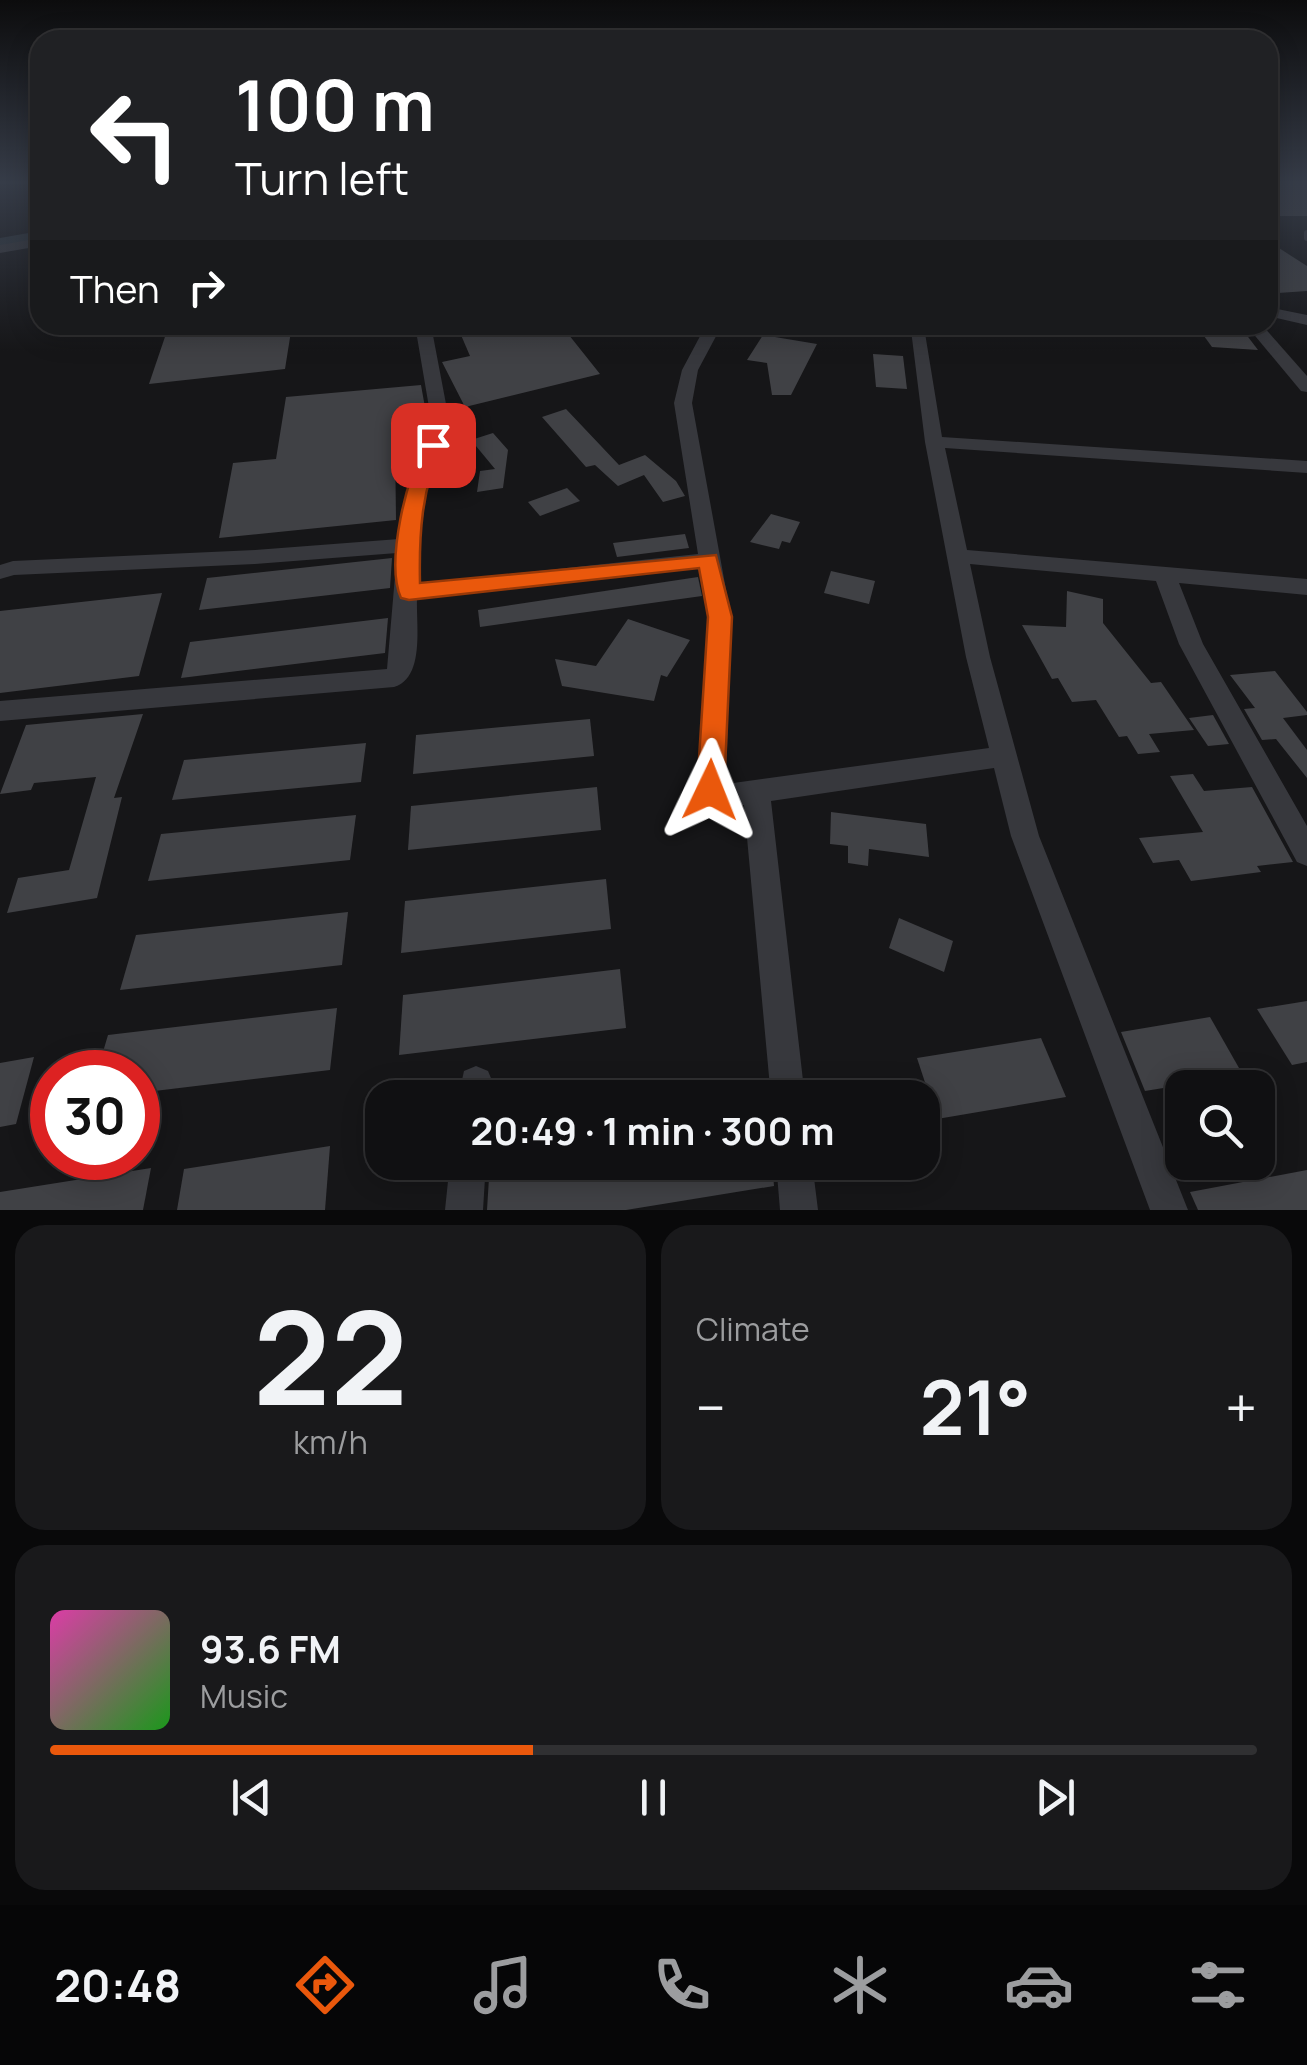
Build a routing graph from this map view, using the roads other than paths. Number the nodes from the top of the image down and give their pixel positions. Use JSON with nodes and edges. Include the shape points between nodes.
{"nodes":[{"id":1,"x":30,"y":244,"type":"edge"},
{"id":2,"x":0,"y":249,"type":"edge"},
{"id":3,"x":1278,"y":314,"type":"edge"},
{"id":4,"x":1307,"y":320,"type":"edge"},
{"id":5,"x":425,"y":335,"type":"edge"},
{"id":6,"x":709,"y":335,"type":"edge"},
{"id":7,"x":916,"y":335,"type":"edge"},
{"id":8,"x":1263,"y":335,"type":"edge"},
{"id":9,"x":1307,"y":386,"type":"edge"},
{"id":10,"x":934,"y":442,"type":"junction"},
{"id":11,"x":1307,"y":467,"type":"edge"},
{"id":12,"x":408,"y":545,"type":"junction"},
{"id":13,"x":958,"y":556,"type":"junction"},
{"id":14,"x":709,"y":560,"type":"junction"},
{"id":15,"x":0,"y":572,"type":"edge"},
{"id":16,"x":1164,"y":572,"type":"junction"},
{"id":17,"x":1307,"y":588,"type":"edge"},
{"id":18,"x":409,"y":592,"type":"junction"},
{"id":19,"x":0,"y":712,"type":"edge"},
{"id":20,"x":1004,"y":756,"type":"junction"},
{"id":21,"x":756,"y":790,"type":"junction"},
{"id":22,"x":1307,"y":853,"type":"edge"},
{"id":23,"x":786,"y":1080,"type":"edge"},
{"id":24,"x":466,"y":1180,"type":"edge"},
{"id":25,"x":796,"y":1180,"type":"edge"},
{"id":26,"x":464,"y":1210,"type":"edge"},
{"id":27,"x":799,"y":1210,"type":"edge"},
{"id":28,"x":1170,"y":1210,"type":"edge"}],
"edges":[{"from":1,"to":2,"type":"street"},
{"from":3,"to":4,"type":"street"},
{"from":5,"to":12,"type":"street","via":[[441,425],[420,470]]},
{"from":6,"to":14,"type":"street","via":[[690,370],[683,403]]},
{"from":7,"to":10,"type":"street"},
{"from":8,"to":9,"type":"street"},
{"from":10,"to":11,"type":"street"},
{"from":10,"to":13,"type":"street"},
{"from":12,"to":15,"type":"street"},
{"from":12,"to":18,"type":"street"},
{"from":13,"to":16,"type":"street"},
{"from":13,"to":20,"type":"street"},
{"from":14,"to":18,"type":"street"},
{"from":14,"to":21,"type":"street","via":[[720,617],[710,790],[726,796]]},
{"from":16,"to":17,"type":"street"},
{"from":16,"to":22,"type":"street","via":[[1191,644]]},
{"from":18,"to":19,"type":"street","via":[[402,670],[394,678]]},
{"from":20,"to":21,"type":"street"},
{"from":20,"to":28,"type":"street","via":[[1025,836]]},
{"from":21,"to":23,"type":"street"},
{"from":24,"to":26,"type":"street"},
{"from":25,"to":27,"type":"street"}]}
